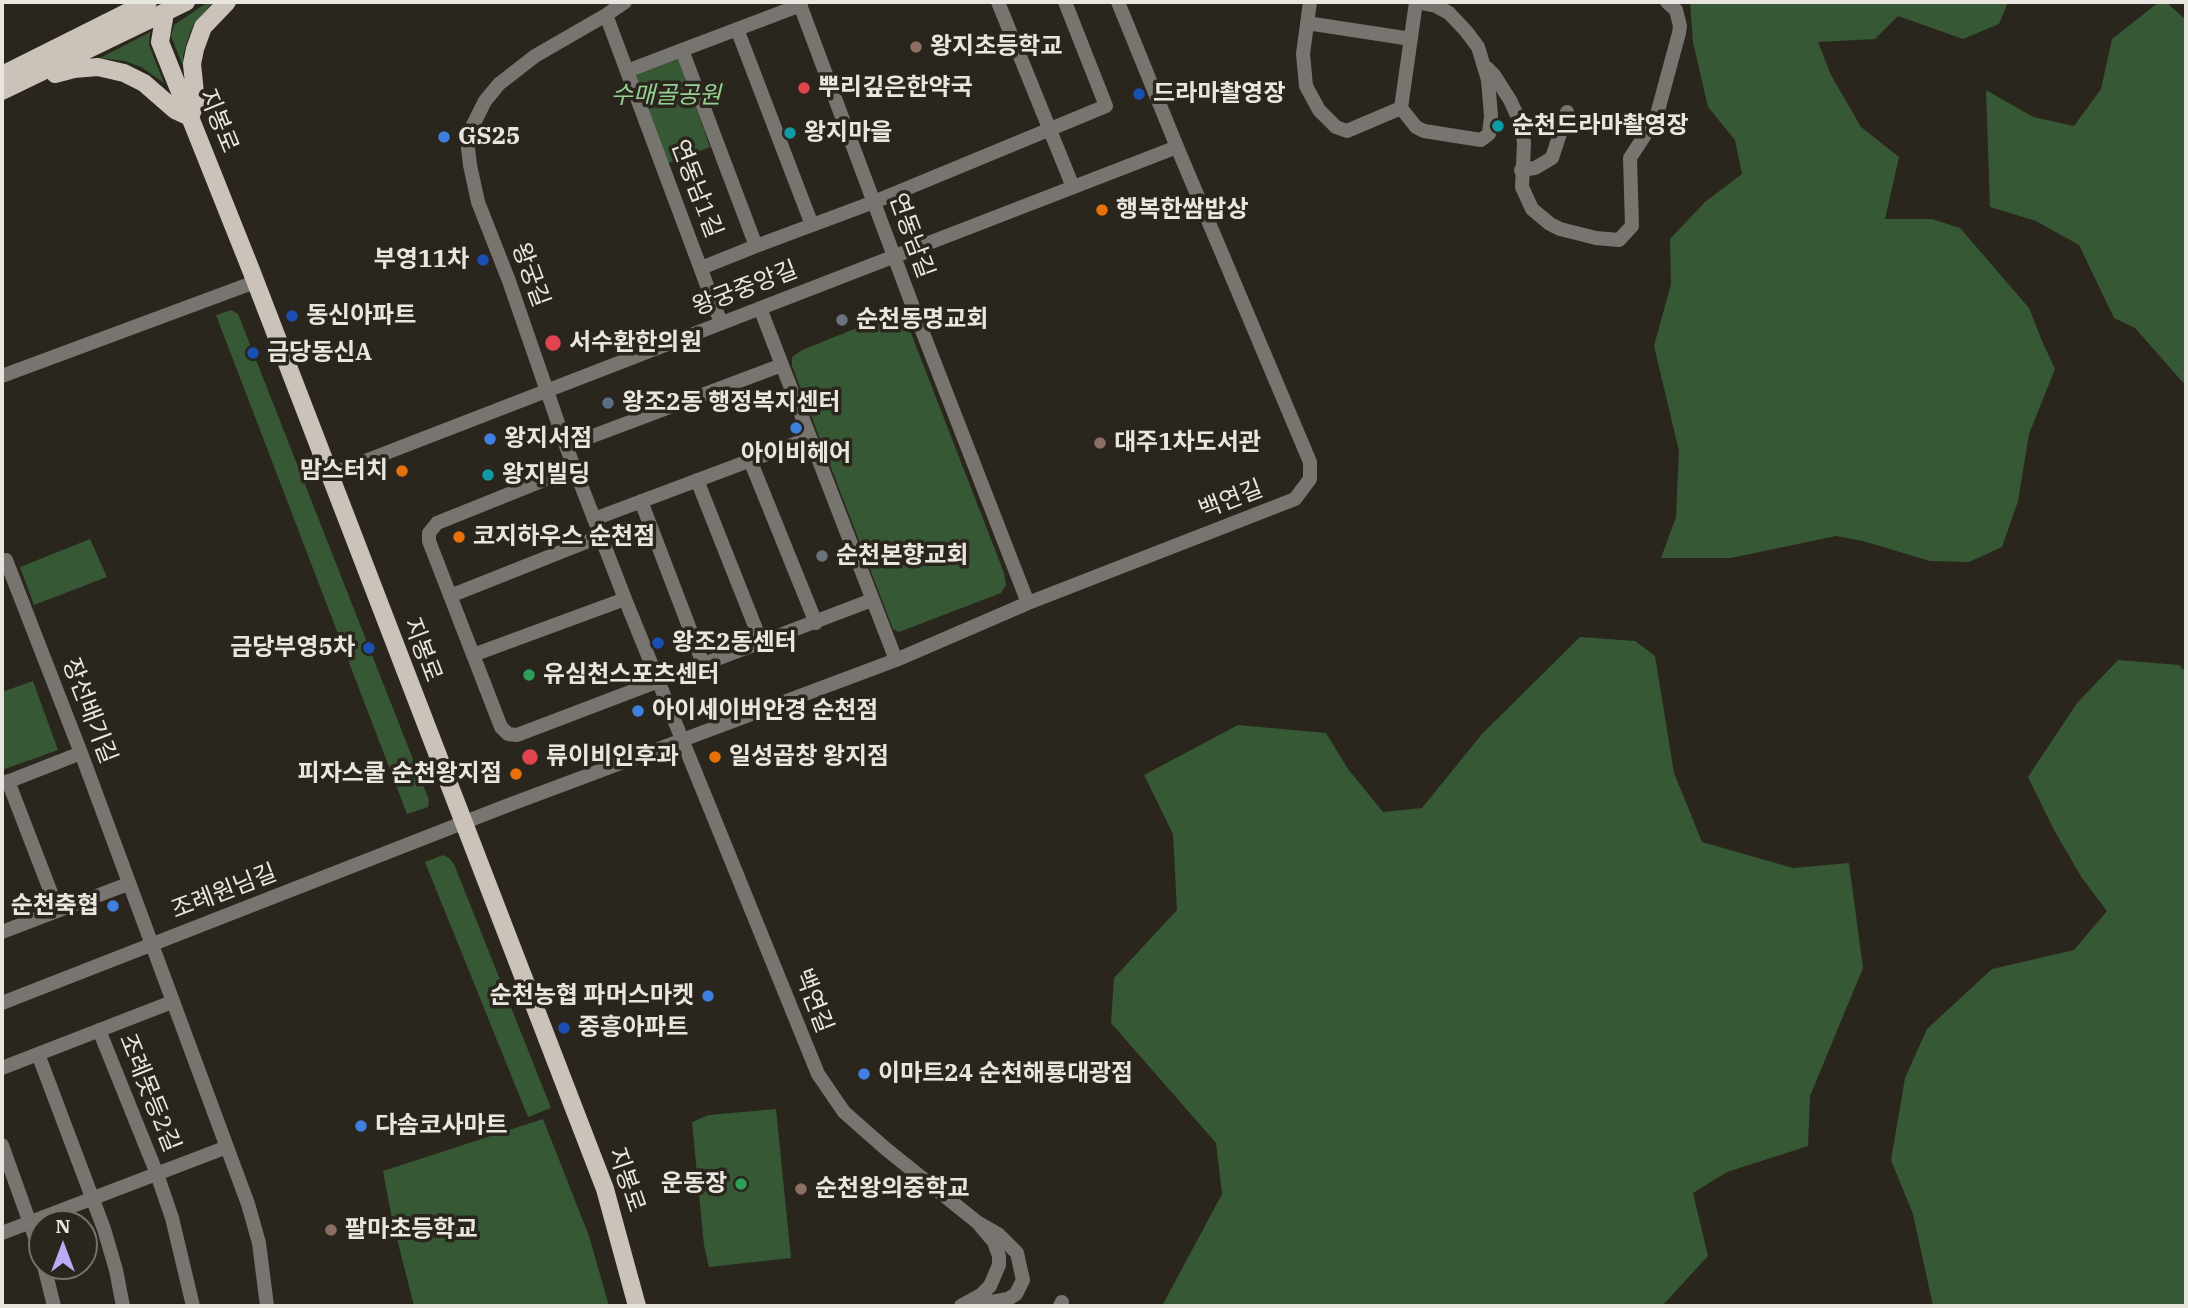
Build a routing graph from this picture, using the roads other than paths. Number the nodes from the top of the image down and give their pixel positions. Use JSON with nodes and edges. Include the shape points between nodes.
{"nodes":[{"id":1,"x":148,"y":2,"type":"edge"},
{"id":2,"x":186,"y":2,"type":"edge"},
{"id":3,"x":227,"y":2,"type":"edge"},
{"id":4,"x":625,"y":2,"type":"edge"},
{"id":5,"x":998,"y":2,"type":"edge"},
{"id":6,"x":1065,"y":2,"type":"edge"},
{"id":7,"x":1118,"y":2,"type":"edge"},
{"id":8,"x":1310,"y":2,"type":"edge"},
{"id":9,"x":1667,"y":2,"type":"edge"},
{"id":10,"x":800,"y":3,"type":"edge"},
{"id":11,"x":165,"y":8,"type":"edge"},
{"id":12,"x":606,"y":15,"type":"junction"},
{"id":13,"x":1307,"y":23,"type":"junction"},
{"id":14,"x":737,"y":29,"type":"junction"},
{"id":15,"x":1411,"y":39,"type":"junction"},
{"id":16,"x":682,"y":50,"type":"junction"},
{"id":17,"x":1483,"y":65,"type":"junction"},
{"id":18,"x":628,"y":71,"type":"junction"},
{"id":19,"x":2,"y":75,"type":"edge"},
{"id":20,"x":33,"y":76,"type":"junction"},
{"id":21,"x":2,"y":91,"type":"edge"},
{"id":22,"x":1401,"y":108,"type":"junction"},
{"id":23,"x":1567,"y":112,"type":"dead end"},
{"id":24,"x":190,"y":117,"type":"junction"},
{"id":25,"x":1050,"y":130,"type":"junction"},
{"id":26,"x":1177,"y":146,"type":"junction"},
{"id":27,"x":1521,"y":170,"type":"junction"},
{"id":28,"x":1073,"y":187,"type":"junction"},
{"id":29,"x":874,"y":202,"type":"junction"},
{"id":30,"x":812,"y":225,"type":"junction"},
{"id":31,"x":756,"y":246,"type":"junction"},
{"id":32,"x":895,"y":256,"type":"junction"},
{"id":33,"x":701,"y":268,"type":"junction"},
{"id":34,"x":255,"y":282,"type":"junction"},
{"id":35,"x":760,"y":308,"type":"junction"},
{"id":36,"x":721,"y":323,"type":"junction"},
{"id":37,"x":782,"y":365,"type":"junction"},
{"id":38,"x":2,"y":376,"type":"edge"},
{"id":39,"x":547,"y":391,"type":"junction"},
{"id":40,"x":810,"y":438,"type":"junction"},
{"id":41,"x":566,"y":446,"type":"junction"},
{"id":42,"x":750,"y":460,"type":"junction"},
{"id":43,"x":574,"y":468,"type":"junction"},
{"id":44,"x":329,"y":475,"type":"junction"},
{"id":45,"x":697,"y":480,"type":"junction"},
{"id":46,"x":640,"y":501,"type":"junction"},
{"id":47,"x":594,"y":519,"type":"junction"},
{"id":48,"x":601,"y":536,"type":"junction"},
{"id":49,"x":2,"y":561,"type":"edge"},
{"id":50,"x":450,"y":596,"type":"junction"},
{"id":51,"x":625,"y":599,"type":"junction"},
{"id":52,"x":873,"y":600,"type":"junction"},
{"id":53,"x":1028,"y":603,"type":"junction"},
{"id":54,"x":816,"y":623,"type":"junction"},
{"id":55,"x":762,"y":644,"type":"junction"},
{"id":56,"x":473,"y":655,"type":"junction"},
{"id":57,"x":896,"y":660,"type":"junction"},
{"id":58,"x":704,"y":666,"type":"junction"},
{"id":59,"x":659,"y":681,"type":"junction"},
{"id":60,"x":682,"y":742,"type":"junction"},
{"id":61,"x":81,"y":753,"type":"junction"},
{"id":62,"x":5,"y":782,"type":"edge"},
{"id":63,"x":463,"y":823,"type":"junction"},
{"id":64,"x":128,"y":884,"type":"junction"},
{"id":65,"x":58,"y":911,"type":"junction"},
{"id":66,"x":2,"y":932,"type":"edge"},
{"id":67,"x":151,"y":945,"type":"junction"},
{"id":68,"x":172,"y":1002,"type":"junction"},
{"id":69,"x":2,"y":1003,"type":"edge"},
{"id":70,"x":99,"y":1030,"type":"junction"},
{"id":71,"x":38,"y":1054,"type":"junction"},
{"id":72,"x":2,"y":1068,"type":"edge"},
{"id":73,"x":2,"y":1145,"type":"edge"},
{"id":74,"x":227,"y":1147,"type":"junction"},
{"id":75,"x":157,"y":1174,"type":"junction"},
{"id":76,"x":93,"y":1198,"type":"junction"},
{"id":77,"x":62,"y":1210,"type":"edge"},
{"id":78,"x":28,"y":1214,"type":"edge"},
{"id":79,"x":978,"y":1222,"type":"junction"},
{"id":80,"x":28,"y":1223,"type":"edge"},
{"id":81,"x":2,"y":1233,"type":"edge"},
{"id":82,"x":48,"y":1280,"type":"edge"},
{"id":83,"x":54,"y":1306,"type":"edge"},
{"id":84,"x":123,"y":1306,"type":"edge"},
{"id":85,"x":193,"y":1306,"type":"edge"},
{"id":86,"x":267,"y":1306,"type":"edge"},
{"id":87,"x":637,"y":1306,"type":"edge"},
{"id":88,"x":961,"y":1306,"type":"edge"},
{"id":89,"x":969,"y":1306,"type":"edge"}],
"edges":[{"from":1,"to":19,"type":"main road"},
{"from":2,"to":11,"type":"main road"},
{"from":3,"to":24,"type":"main road","via":[[203,27],[195,49],[196,103]]},
{"from":4,"to":12,"type":"street","name":"왕궁길"},
{"from":5,"to":25,"type":"street"},
{"from":6,"to":25,"type":"street","name":"연동남1길","via":[[1106,106]]},
{"from":7,"to":26,"type":"street","name":"백연길"},
{"from":8,"to":13,"type":"street"},
{"from":9,"to":27,"type":"street","via":[[1676,10],[1679,33],[1656,118],[1630,158],[1632,226],[1627,234],[1612,240],[1550,224],[1526,200]]},
{"from":10,"to":14,"type":"street"},
{"from":10,"to":29,"type":"street","name":"연동남길"},
{"from":11,"to":20,"type":"main road"},
{"from":11,"to":24,"type":"main road","name":"지봉로","via":[[160,42]]},
{"from":12,"to":18,"type":"street","name":"연동남1길"},
{"from":12,"to":39,"type":"street","name":"왕궁길","via":[[535,56],[499,84],[480,109],[469,140],[478,202]]},
{"from":13,"to":15,"type":"street"},
{"from":13,"to":22,"type":"street","via":[[1303,54],[1306,86],[1319,110],[1336,127],[1347,131]]},
{"from":14,"to":16,"type":"street"},
{"from":14,"to":30,"type":"street"},
{"from":15,"to":17,"type":"street","via":[[1416,2],[1436,6],[1466,31],[1478,47]]},
{"from":15,"to":22,"type":"street"},
{"from":16,"to":18,"type":"street"},
{"from":16,"to":31,"type":"street","name":"연동남1길"},
{"from":17,"to":22,"type":"street","via":[[1491,116],[1489,134],[1481,140],[1424,131]]},
{"from":17,"to":27,"type":"street","via":[[1494,75],[1522,126]]},
{"from":18,"to":33,"type":"street","name":"연동남1길"},
{"from":20,"to":21,"type":"main road"},
{"from":20,"to":24,"type":"main road","via":[[98,67],[124,73]]},
{"from":23,"to":27,"type":"street","via":[[1552,158]]},
{"from":24,"to":34,"type":"main road","name":"지봉로"},
{"from":25,"to":28,"type":"street"},
{"from":25,"to":29,"type":"street","name":"연동남1길"},
{"from":26,"to":28,"type":"street","name":"왕궁중앙길"},
{"from":26,"to":53,"type":"street","name":"백연길","via":[[1310,462],[1310,479],[1295,499]]},
{"from":28,"to":32,"type":"street","name":"왕궁중앙길"},
{"from":29,"to":30,"type":"street","name":"연동남1길"},
{"from":29,"to":32,"type":"street","name":"연동남길"},
{"from":30,"to":31,"type":"street","name":"연동남1길"},
{"from":31,"to":33,"type":"street"},
{"from":32,"to":35,"type":"street","name":"왕궁중앙길"},
{"from":32,"to":53,"type":"street","name":"연동남길"},
{"from":33,"to":36,"type":"street","name":"연동남1길"},
{"from":34,"to":38,"type":"street"},
{"from":34,"to":44,"type":"main road","name":"지봉로"},
{"from":35,"to":36,"type":"street","name":"왕궁중앙길"},
{"from":35,"to":37,"type":"street"},
{"from":36,"to":39,"type":"street","name":"왕궁중앙길"},
{"from":37,"to":40,"type":"street"},
{"from":37,"to":41,"type":"street"},
{"from":39,"to":41,"type":"street","name":"왕궁길"},
{"from":39,"to":44,"type":"street","name":"왕궁중앙길"},
{"from":40,"to":42,"type":"street"},
{"from":40,"to":52,"type":"street"},
{"from":41,"to":43,"type":"street","name":"왕궁길"},
{"from":42,"to":45,"type":"street"},
{"from":42,"to":54,"type":"street"},
{"from":43,"to":47,"type":"street","name":"왕궁길"},
{"from":43,"to":50,"type":"street","via":[[432,526],[429,541]]},
{"from":44,"to":63,"type":"main road","name":"지봉로"},
{"from":45,"to":46,"type":"street"},
{"from":45,"to":55,"type":"street"},
{"from":46,"to":47,"type":"street"},
{"from":46,"to":58,"type":"street"},
{"from":47,"to":48,"type":"street","name":"왕궁길"},
{"from":48,"to":50,"type":"street"},
{"from":48,"to":51,"type":"street","name":"왕궁길"},
{"from":49,"to":61,"type":"street","name":"장선배기길","via":[[6,560]]},
{"from":50,"to":56,"type":"street"},
{"from":51,"to":56,"type":"street"},
{"from":51,"to":59,"type":"street","name":"왕궁길"},
{"from":52,"to":54,"type":"street"},
{"from":52,"to":57,"type":"street"},
{"from":53,"to":57,"type":"street","name":"백연길"},
{"from":54,"to":55,"type":"street"},
{"from":55,"to":58,"type":"street"},
{"from":56,"to":59,"type":"street","via":[[501,727],[513,736]]},
{"from":57,"to":60,"type":"street","name":"백연길"},
{"from":58,"to":59,"type":"street"},
{"from":59,"to":60,"type":"street","name":"왕궁길"},
{"from":60,"to":63,"type":"street","name":"백연길"},
{"from":60,"to":79,"type":"street","name":"백연길","via":[[809,1055],[830,1095],[866,1132]]},
{"from":61,"to":62,"type":"street"},
{"from":61,"to":64,"type":"street","name":"장선배기길"},
{"from":62,"to":65,"type":"street"},
{"from":63,"to":67,"type":"street","name":"조례원님길"},
{"from":63,"to":87,"type":"main road","name":"지봉로","via":[[605,1189]]},
{"from":64,"to":65,"type":"street"},
{"from":64,"to":67,"type":"street","name":"장선배기길"},
{"from":65,"to":66,"type":"street"},
{"from":67,"to":68,"type":"street","name":"장선배기길"},
{"from":67,"to":69,"type":"street","name":"조례원님길"},
{"from":68,"to":70,"type":"street"},
{"from":68,"to":74,"type":"street","name":"장선배기길"},
{"from":70,"to":71,"type":"street"},
{"from":70,"to":75,"type":"street","name":"조례못등2길"},
{"from":71,"to":72,"type":"street"},
{"from":71,"to":76,"type":"street"},
{"from":73,"to":78,"type":"street"},
{"from":74,"to":75,"type":"street","name":"조례못등2길"},
{"from":74,"to":86,"type":"street","name":"장선배기길","via":[[259,1243]]},
{"from":75,"to":76,"type":"street","name":"조례못등2길"},
{"from":75,"to":85,"type":"street","name":"조례못등2길"},
{"from":76,"to":77,"type":"street","name":"조례못등2길"},
{"from":76,"to":84,"type":"street"},
{"from":79,"to":88,"type":"street","name":"백연길","via":[[994,1242],[999,1265],[982,1295]]},
{"from":79,"to":89,"type":"street","name":"백연길","via":[[1017,1254],[1023,1280],[1008,1299]]},
{"from":80,"to":81,"type":"street","name":"조례못등2길"},
{"from":82,"to":83,"type":"street"}]}
